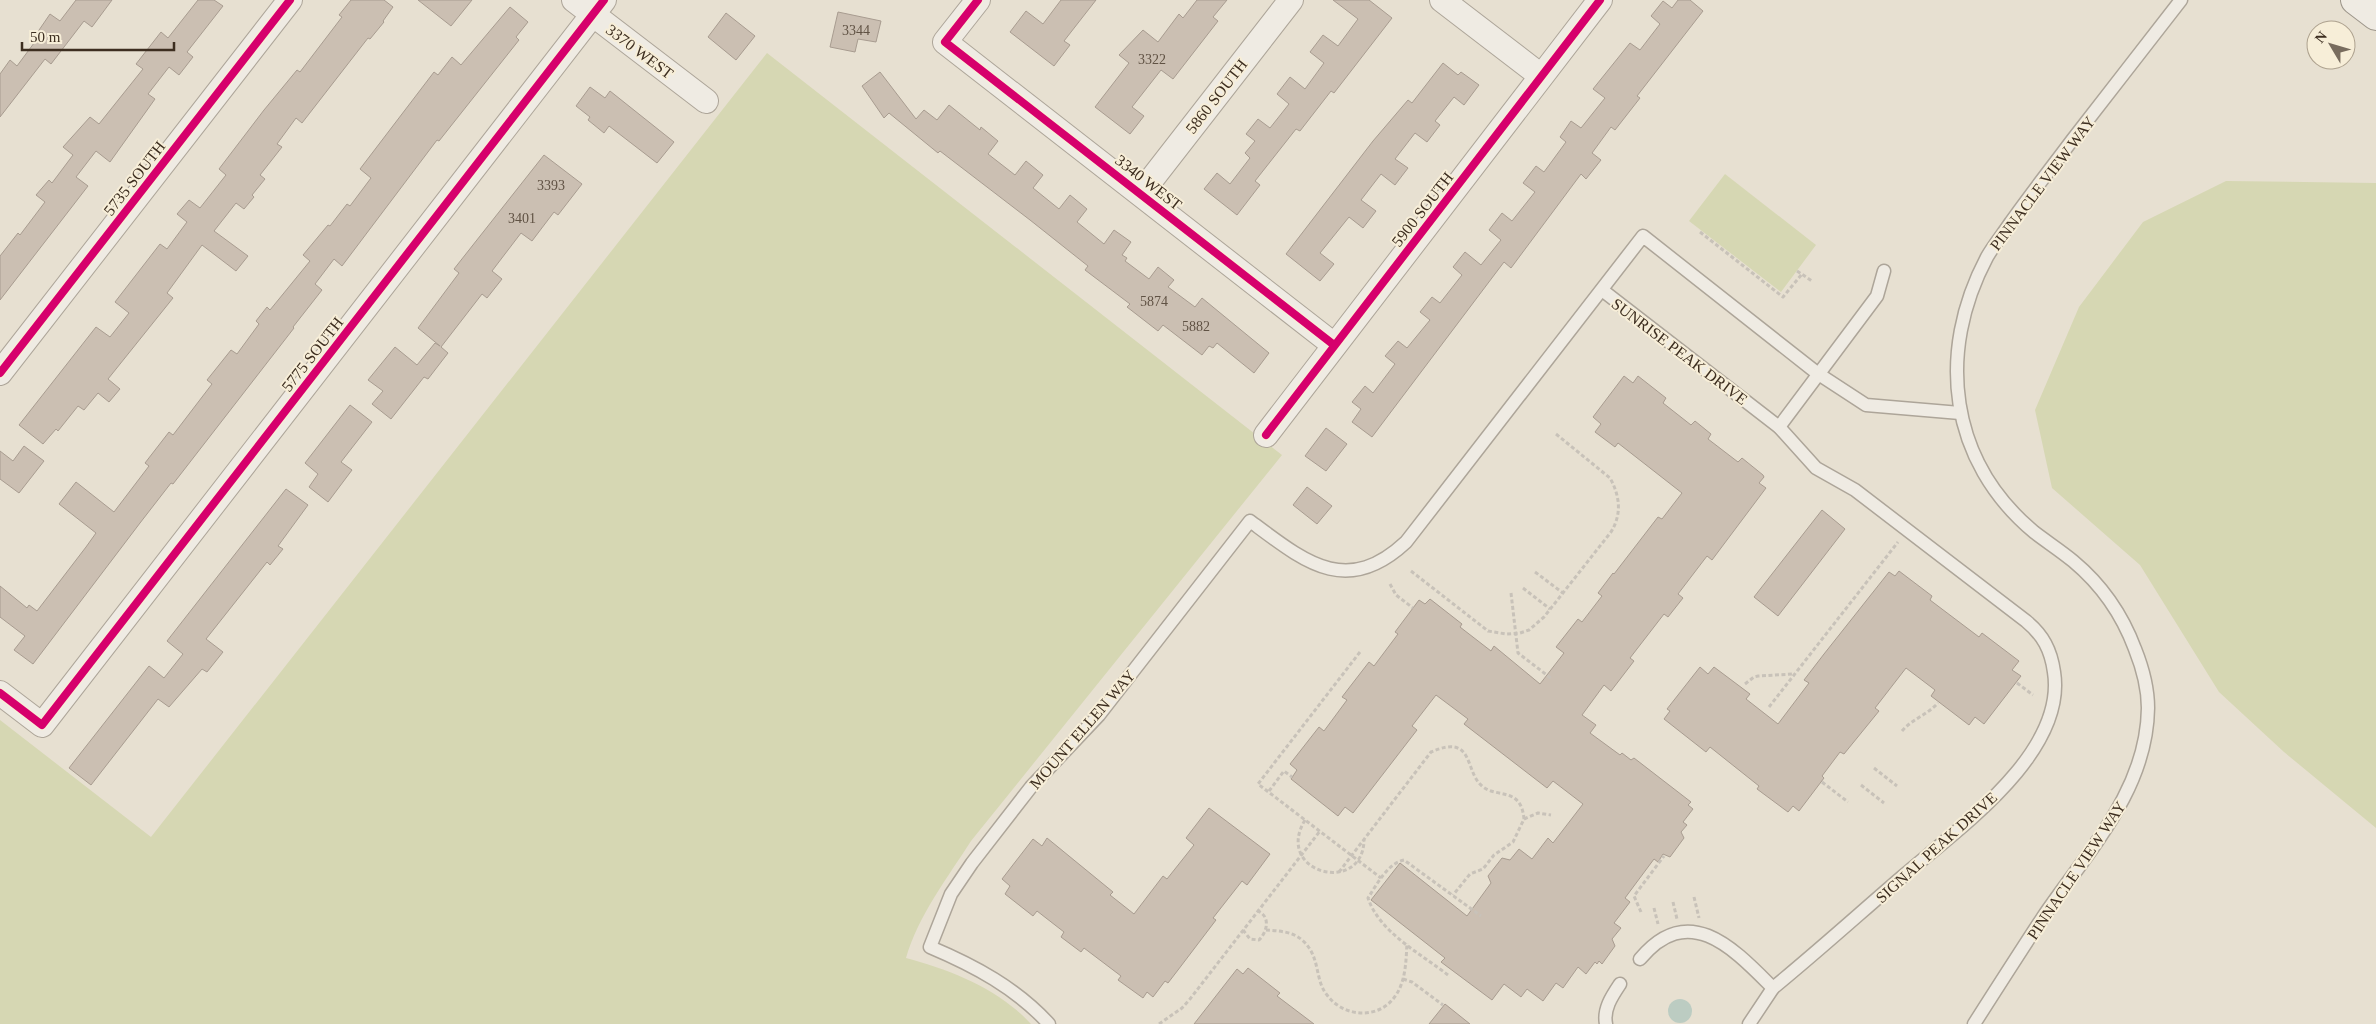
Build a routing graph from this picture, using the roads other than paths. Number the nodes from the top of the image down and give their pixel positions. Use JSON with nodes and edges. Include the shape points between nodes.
{"nodes":[{"id":1,"x":290,"y":0,"type":"edge"},
{"id":2,"x":574,"y":0,"type":"edge"},
{"id":3,"x":978,"y":0,"type":"edge"},
{"id":4,"x":1291,"y":0,"type":"edge"},
{"id":5,"x":1442,"y":0,"type":"edge"},
{"id":6,"x":1600,"y":0,"type":"edge"},
{"id":7,"x":2181,"y":0,"type":"edge"},
{"id":8,"x":2355,"y":0,"type":"edge"},
{"id":9,"x":598,"y":7,"type":"edge"},
{"id":10,"x":2376,"y":16,"type":"edge"},
{"id":11,"x":1541,"y":76,"type":"junction"},
{"id":12,"x":706,"y":101,"type":"dead end"},
{"id":13,"x":1141,"y":193,"type":"junction"},
{"id":14,"x":1884,"y":271,"type":"dead end"},
{"id":15,"x":1602,"y":290,"type":"junction"},
{"id":16,"x":1334,"y":345,"type":"junction"},
{"id":17,"x":0,"y":373,"type":"edge"},
{"id":18,"x":1817,"y":373,"type":"junction"},
{"id":19,"x":1960,"y":413,"type":"junction"},
{"id":20,"x":1779,"y":426,"type":"junction"},
{"id":21,"x":1266,"y":435,"type":"dead end"},
{"id":22,"x":1250,"y":521,"type":"joint"},
{"id":23,"x":2055,"y":678,"type":"joint"},
{"id":24,"x":0,"y":692,"type":"edge"},
{"id":25,"x":1640,"y":959,"type":"dead end"},
{"id":26,"x":1620,"y":984,"type":"dead end"},
{"id":27,"x":1773,"y":988,"type":"junction"},
{"id":28,"x":1049,"y":1024,"type":"edge"},
{"id":29,"x":1606,"y":1024,"type":"edge"},
{"id":30,"x":1749,"y":1024,"type":"edge"},
{"id":31,"x":1974,"y":1024,"type":"edge"}],
"edges":[{"from":1,"to":17,"type":"street","name":"5735 SOUTH"},
{"from":2,"to":9,"type":"street","name":"3370 WEST"},
{"from":3,"to":13,"type":"street","name":"3340 WEST","via":[[945,42]]},
{"from":4,"to":13,"type":"street","name":"5860 SOUTH"},
{"from":5,"to":11,"type":"street"},
{"from":6,"to":11,"type":"street","name":"5900 SOUTH"},
{"from":7,"to":19,"type":"lane","name":"PINNACLE VIEW WAY","via":[[2031,194],[1988,256],[1966,305],[1959,344]]},
{"from":8,"to":10,"type":"street"},
{"from":9,"to":12,"type":"street","name":"3370 WEST"},
{"from":9,"to":24,"type":"street","name":"5775 SOUTH","via":[[42,725]]},
{"from":11,"to":16,"type":"street","name":"5900 SOUTH"},
{"from":13,"to":16,"type":"street","name":"3340 WEST"},
{"from":14,"to":18,"type":"lane","via":[[1877,296]]},
{"from":15,"to":18,"type":"lane","via":[[1643,236]]},
{"from":15,"to":20,"type":"lane","name":"SUNRISE PEAK DRIVE"},
{"from":15,"to":22,"type":"lane","name":"SUNRISE PEAK DRIVE","via":[[1406,542],[1386,558],[1364,568],[1327,569],[1303,560]]},
{"from":16,"to":21,"type":"street","name":"5900 SOUTH"},
{"from":18,"to":19,"type":"lane","via":[[1866,405]]},
{"from":18,"to":20,"type":"lane"},
{"from":19,"to":31,"type":"lane","name":"PINNACLE VIEW WAY","via":[[1974,455],[2012,512],[2075,562],[2103,590],[2123,620],[2146,677],[2148,710],[2141,755],[2126,795]]},
{"from":20,"to":23,"type":"lane","name":"SUNRISE PEAK DRIVE","via":[[1816,468],[1855,490],[2035,628],[2047,645]]},
{"from":22,"to":28,"type":"lane","name":"MOUNT ELLEN WAY","via":[[1099,715],[1031,787],[951,894],[930,947],[1000,982]]},
{"from":23,"to":27,"type":"lane","name":"SIGNAL PEAK DRIVE","via":[[2046,728],[2011,778],[1976,813]]},
{"from":25,"to":27,"type":"lane","via":[[1662,940],[1692,931],[1703,933],[1737,953]]},
{"from":26,"to":29,"type":"lane","via":[[1608,1006]]},
{"from":27,"to":30,"type":"lane","name":"SIGNAL PEAK DRIVE"}]}
